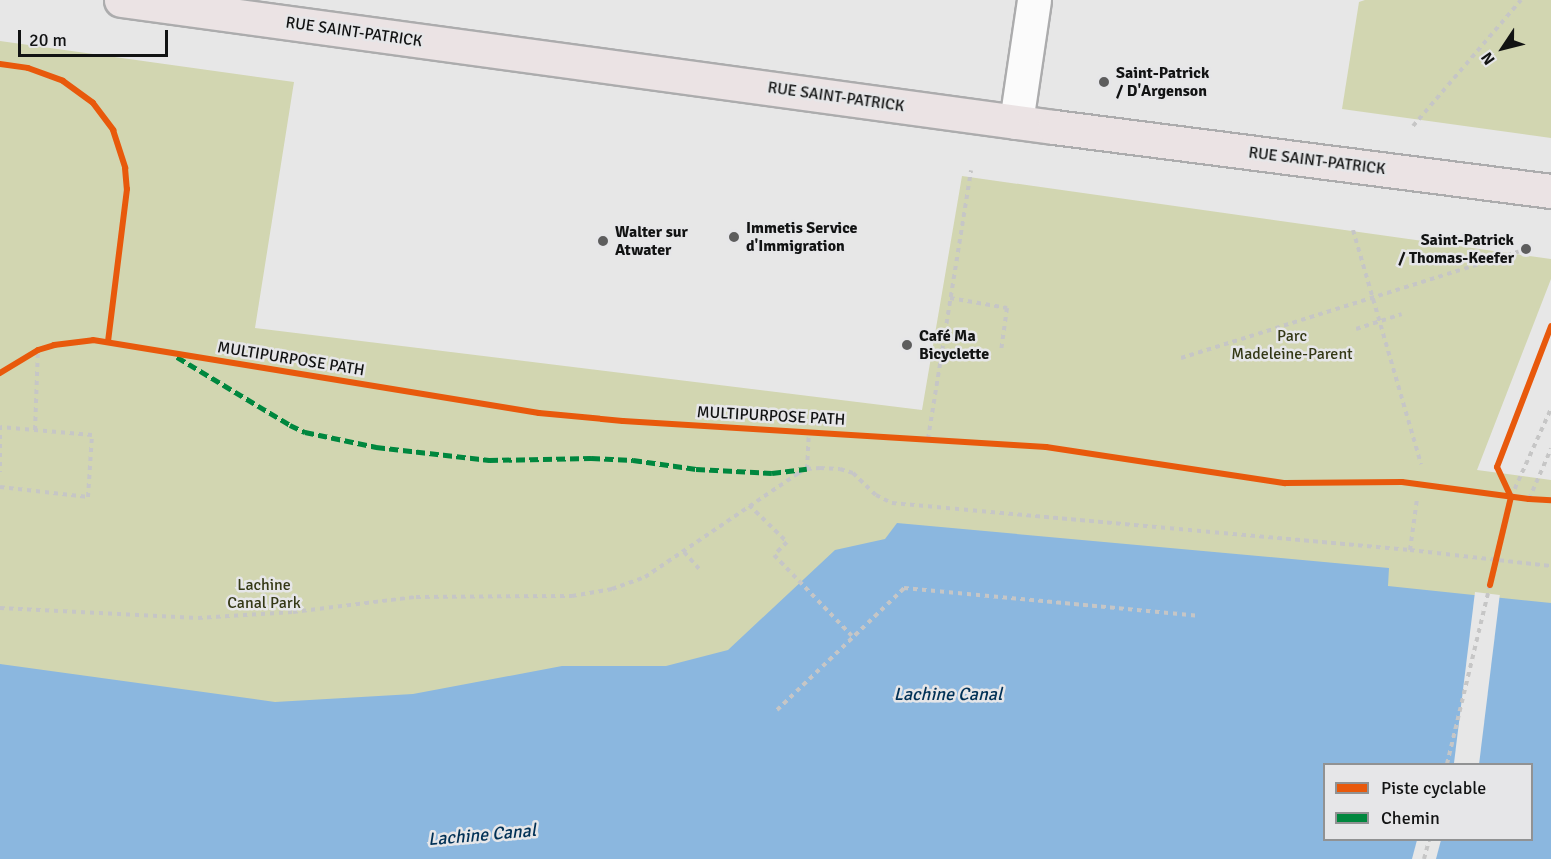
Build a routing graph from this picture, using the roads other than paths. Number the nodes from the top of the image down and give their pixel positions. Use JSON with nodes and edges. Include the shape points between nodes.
{"nodes":[{"id":1,"x":121,"y":0,"type":"edge"},
{"id":2,"x":1034,"y":0,"type":"edge"},
{"id":3,"x":158,"y":3,"type":"edge"},
{"id":4,"x":1016,"y":122,"type":"junction"},
{"id":5,"x":1551,"y":191,"type":"edge"}],
"edges":[{"from":1,"to":3,"type":"main road","name":"RUE SAINT-PATRICK"},
{"from":2,"to":4,"type":"street"},
{"from":3,"to":4,"type":"main road","name":"RUE SAINT-PATRICK"},
{"from":4,"to":5,"type":"main road","name":"RUE SAINT-PATRICK"}]}
